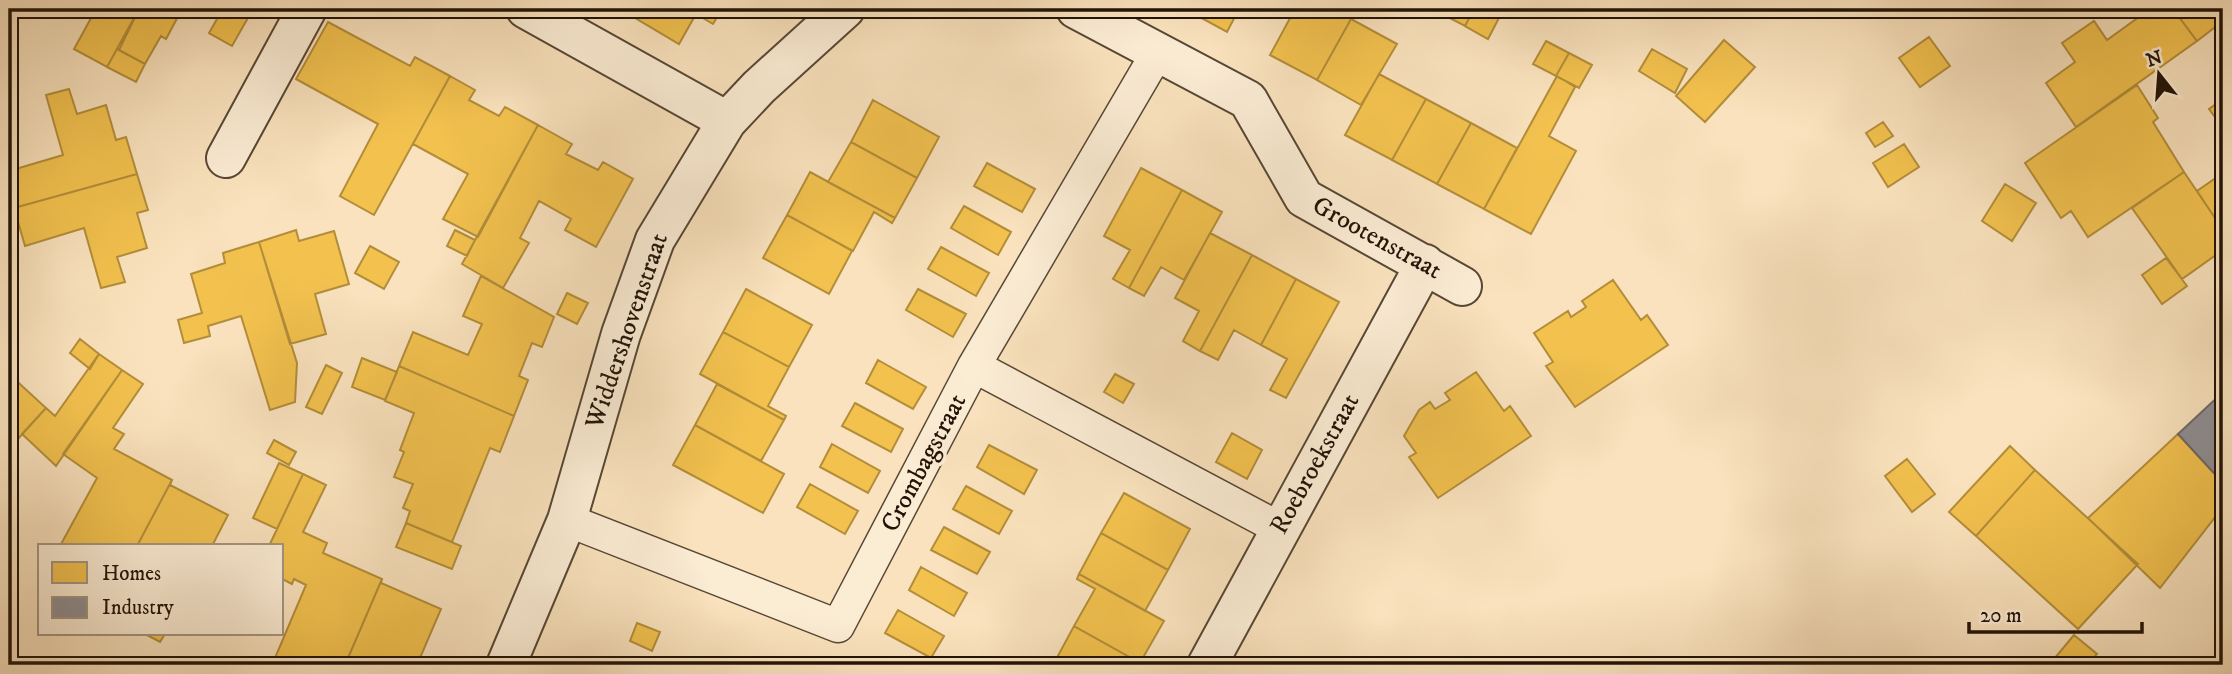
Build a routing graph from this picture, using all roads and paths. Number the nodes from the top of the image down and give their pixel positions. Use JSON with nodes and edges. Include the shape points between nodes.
{"nodes":[{"id":1,"x":307,"y":9,"type":"edge"},
{"id":2,"x":526,"y":9,"type":"edge"},
{"id":3,"x":845,"y":9,"type":"edge"},
{"id":4,"x":1076,"y":9,"type":"edge"},
{"id":5,"x":1159,"y":50,"type":"junction"},
{"id":6,"x":727,"y":121,"type":"junction"},
{"id":7,"x":226,"y":158,"type":"dead end"},
{"id":8,"x":1425,"y":264,"type":"junction"},
{"id":9,"x":1462,"y":286,"type":"dead end"},
{"id":10,"x":974,"y":366,"type":"junction"},
{"id":11,"x":567,"y":520,"type":"junction"},
{"id":12,"x":1279,"y":528,"type":"junction"},
{"id":13,"x":506,"y":665,"type":"edge"},
{"id":14,"x":1207,"y":665,"type":"edge"}],
"edges":[{"from":1,"to":7,"type":"street"},
{"from":2,"to":6,"type":"street"},
{"from":3,"to":6,"type":"street","name":"Widdershovenstraat"},
{"from":4,"to":5,"type":"street","name":"Grootenstraat"},
{"from":5,"to":8,"type":"street","name":"Grootenstraat","via":[[1248,100],[1304,198]]},
{"from":5,"to":10,"type":"lane","name":"Crombagstraat"},
{"from":6,"to":11,"type":"street","name":"Widdershovenstraat","via":[[655,240],[621,334]]},
{"from":8,"to":9,"type":"street","name":"Grootenstraat"},
{"from":8,"to":12,"type":"street","name":"Roebroekstraat"},
{"from":10,"to":11,"type":"lane","name":"Crombagstraat","via":[[838,626]]},
{"from":10,"to":12,"type":"lane"},
{"from":11,"to":13,"type":"street","name":"Widdershovenstraat"},
{"from":12,"to":14,"type":"street","name":"Roebroekstraat"}]}
